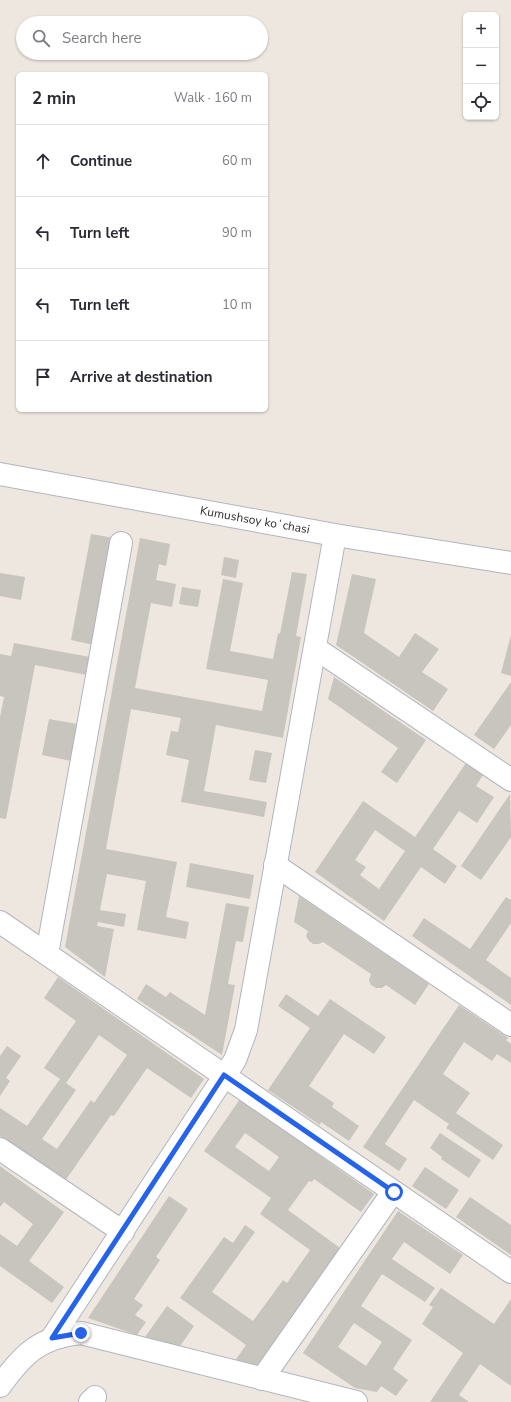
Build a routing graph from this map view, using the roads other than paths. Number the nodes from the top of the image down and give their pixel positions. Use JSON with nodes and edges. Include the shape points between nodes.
{"nodes":[{"id":1,"x":0,"y":474,"type":"edge"},
{"id":2,"x":335,"y":535,"type":"junction"},
{"id":3,"x":121,"y":543,"type":"dead end"},
{"id":4,"x":511,"y":563,"type":"edge"},
{"id":5,"x":315,"y":648,"type":"junction"},
{"id":6,"x":511,"y":780,"type":"edge"},
{"id":7,"x":275,"y":865,"type":"junction"},
{"id":8,"x":0,"y":922,"type":"edge"},
{"id":9,"x":47,"y":954,"type":"junction"},
{"id":10,"x":511,"y":1025,"type":"edge"},
{"id":11,"x":224,"y":1075,"type":"junction"},
{"id":12,"x":0,"y":1149,"type":"edge"},
{"id":13,"x":394,"y":1192,"type":"junction"},
{"id":14,"x":123,"y":1232,"type":"junction"},
{"id":15,"x":511,"y":1272,"type":"edge"},
{"id":16,"x":52,"y":1338,"type":"junction"},
{"id":17,"x":262,"y":1379,"type":"junction"},
{"id":18,"x":2,"y":1380,"type":"edge"},
{"id":19,"x":356,"y":1402,"type":"edge"}],
"edges":[{"from":1,"to":2,"type":"street","name":"Kumushsoy koʻchasi"},
{"from":2,"to":4,"type":"street","name":"Kumushsoy koʻchasi"},
{"from":2,"to":5,"type":"street"},
{"from":3,"to":9,"type":"street"},
{"from":5,"to":6,"type":"street"},
{"from":5,"to":7,"type":"street"},
{"from":7,"to":10,"type":"street"},
{"from":7,"to":11,"type":"street","via":[[246,1030],[238,1053]]},
{"from":8,"to":9,"type":"street"},
{"from":9,"to":11,"type":"street"},
{"from":11,"to":13,"type":"street"},
{"from":11,"to":14,"type":"street"},
{"from":12,"to":14,"type":"street"},
{"from":13,"to":15,"type":"street"},
{"from":13,"to":17,"type":"street"},
{"from":14,"to":16,"type":"street"},
{"from":16,"to":17,"type":"street","via":[[81,1333]]},
{"from":16,"to":18,"type":"street","via":[[32,1349]]},
{"from":17,"to":19,"type":"street"}]}
